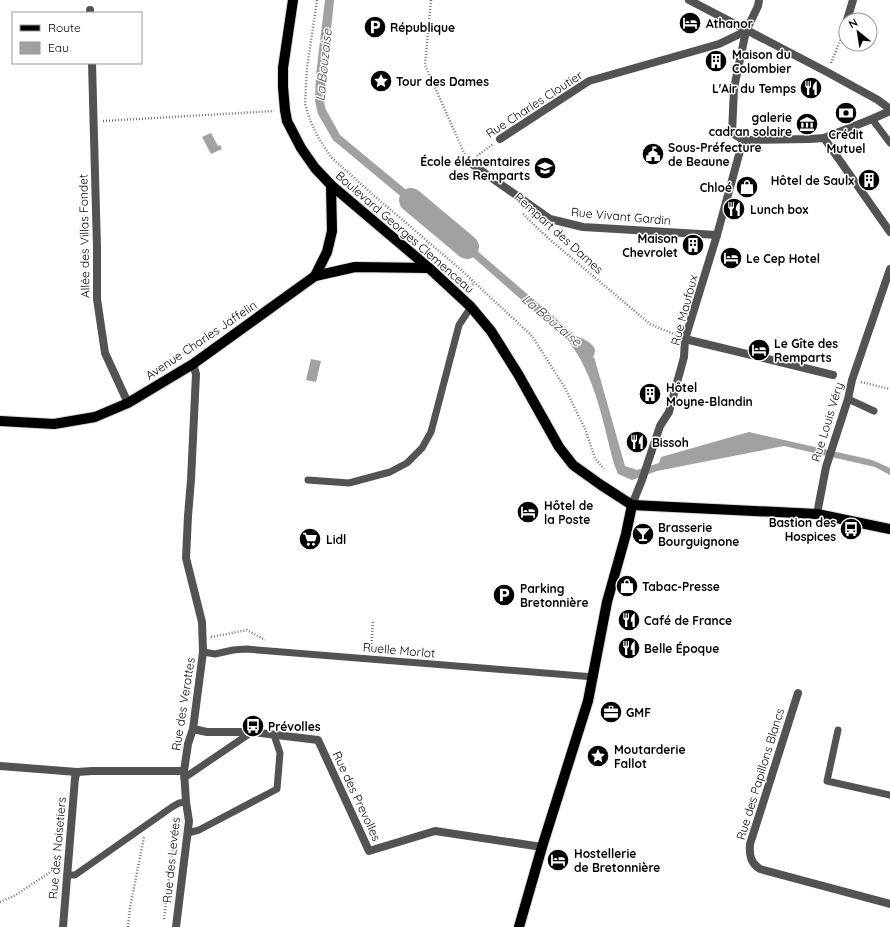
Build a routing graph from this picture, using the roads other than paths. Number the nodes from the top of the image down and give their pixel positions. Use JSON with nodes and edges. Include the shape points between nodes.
{"nodes":[{"id":1,"x":293,"y":0,"type":"edge"},
{"id":2,"x":689,"y":0,"type":"edge"},
{"id":3,"x":759,"y":0,"type":"edge"},
{"id":4,"x":853,"y":0,"type":"edge"},
{"id":5,"x":850,"y":12,"type":"edge"},
{"id":6,"x":746,"y":31,"type":"junction"},
{"id":7,"x":92,"y":64,"type":"edge"},
{"id":8,"x":890,"y":110,"type":"edge"},
{"id":9,"x":872,"y":119,"type":"junction"},
{"id":10,"x":824,"y":138,"type":"junction"},
{"id":11,"x":500,"y":139,"type":"road end"},
{"id":12,"x":743,"y":140,"type":"junction"},
{"id":13,"x":890,"y":143,"type":"edge"},
{"id":14,"x":472,"y":160,"type":"road end"},
{"id":15,"x":330,"y":185,"type":"junction"},
{"id":16,"x":890,"y":232,"type":"edge"},
{"id":17,"x":717,"y":235,"type":"junction"},
{"id":18,"x":429,"y":268,"type":"junction"},
{"id":19,"x":890,"y":269,"type":"edge"},
{"id":20,"x":315,"y":276,"type":"junction"},
{"id":21,"x":471,"y":307,"type":"junction"},
{"id":22,"x":686,"y":339,"type":"junction"},
{"id":23,"x":193,"y":364,"type":"junction"},
{"id":24,"x":833,"y":375,"type":"dead end"},
{"id":25,"x":848,"y":399,"type":"junction"},
{"id":26,"x":128,"y":403,"type":"junction"},
{"id":27,"x":874,"y":411,"type":"dead end"},
{"id":28,"x":0,"y":421,"type":"edge"},
{"id":29,"x":308,"y":480,"type":"dead end"},
{"id":30,"x":632,"y":506,"type":"junction"},
{"id":31,"x":817,"y":514,"type":"junction"},
{"id":32,"x":890,"y":528,"type":"edge"},
{"id":33,"x":203,"y":652,"type":"junction"},
{"id":34,"x":594,"y":676,"type":"junction"},
{"id":35,"x":798,"y":693,"type":"dead end"},
{"id":36,"x":193,"y":729,"type":"junction"},
{"id":37,"x":838,"y":730,"type":"dead end"},
{"id":38,"x":252,"y":732,"type":"junction"},
{"id":39,"x":274,"y":735,"type":"junction"},
{"id":40,"x":0,"y":766,"type":"edge"},
{"id":41,"x":77,"y":772,"type":"junction"},
{"id":42,"x":184,"y":774,"type":"junction"},
{"id":43,"x":890,"y":795,"type":"edge"},
{"id":44,"x":186,"y":802,"type":"junction"},
{"id":45,"x":188,"y":833,"type":"junction"},
{"id":46,"x":542,"y":847,"type":"junction"},
{"id":47,"x":67,"y":875,"type":"junction"},
{"id":48,"x":890,"y":904,"type":"edge"},
{"id":49,"x":63,"y":927,"type":"edge"},
{"id":50,"x":176,"y":927,"type":"edge"},
{"id":51,"x":519,"y":927,"type":"edge"}],
"edges":[{"from":1,"to":15,"type":"main road","name":"Boulevard Georges Clemenceau","via":[[282,87],[287,121],[301,148]]},
{"from":2,"to":6,"type":"street"},
{"from":3,"to":6,"type":"street"},
{"from":4,"to":5,"type":"street"},
{"from":6,"to":8,"type":"street","via":[[833,75],[878,100]]},
{"from":6,"to":11,"type":"street","name":"Rue Charles Cloutier","via":[[719,44],[589,81]]},
{"from":6,"to":12,"type":"street","via":[[734,88],[732,127],[732,133]]},
{"from":7,"to":26,"type":"street","name":"Allée des Villas Fondet","via":[[97,299],[105,354]]},
{"from":8,"to":9,"type":"street"},
{"from":9,"to":10,"type":"street"},
{"from":9,"to":13,"type":"lane"},
{"from":10,"to":12,"type":"street"},
{"from":10,"to":16,"type":"street"},
{"from":12,"to":17,"type":"street","name":"Rue Maufoux"},
{"from":14,"to":17,"type":"street","name":"Rue Vivant Gardin","via":[[550,219],[583,227]]},
{"from":15,"to":18,"type":"main road","name":"Boulevard Georges Clemenceau"},
{"from":15,"to":20,"type":"main road","via":[[332,231],[327,252]]},
{"from":17,"to":22,"type":"street","name":"Rue Maufoux"},
{"from":18,"to":20,"type":"main road","via":[[355,267]]},
{"from":18,"to":21,"type":"main road","name":"Boulevard Georges Clemenceau"},
{"from":19,"to":25,"type":"street","name":"Rue Louis Véry","via":[[852,380]]},
{"from":20,"to":23,"type":"main road","name":"Avenue Charles Jaffelin"},
{"from":21,"to":29,"type":"lane","via":[[459,325],[432,432],[422,448],[407,462],[390,472],[349,482]]},
{"from":21,"to":30,"type":"main road","name":"Boulevard Georges Clemenceau","via":[[491,331],[567,458],[581,472]]},
{"from":22,"to":24,"type":"street"},
{"from":22,"to":30,"type":"street","name":"Rue Maufoux","via":[[684,358],[669,412],[660,426]]},
{"from":23,"to":26,"type":"main road","name":"Avenue Charles Jaffelin"},
{"from":23,"to":33,"type":"street","name":"Rue des Verottes","via":[[196,374],[186,558],[202,622]]},
{"from":25,"to":27,"type":"lane"},
{"from":25,"to":31,"type":"street","name":"Rue Louis Véry","via":[[826,467]]},
{"from":26,"to":28,"type":"main road","name":"Avenue Charles Jaffelin","via":[[95,417],[54,424]]},
{"from":30,"to":31,"type":"main road"},
{"from":30,"to":34,"type":"main road","via":[[607,602]]},
{"from":31,"to":32,"type":"main road"},
{"from":33,"to":34,"type":"lane","name":"Ruelle Morlot","via":[[215,654],[246,649]]},
{"from":33,"to":36,"type":"street","name":"Rue des Verottes"},
{"from":34,"to":46,"type":"main road"},
{"from":35,"to":48,"type":"street","name":"Rue des Papillons Blancs","via":[[750,844],[751,860],[760,869]]},
{"from":36,"to":38,"type":"street","name":"Rue des Prevolles","via":[[206,732]]},
{"from":36,"to":42,"type":"street","name":"Rue des Verottes"},
{"from":37,"to":43,"type":"lane","via":[[827,781]]},
{"from":38,"to":39,"type":"street","name":"Rue des Prevolles"},
{"from":38,"to":42,"type":"lane"},
{"from":39,"to":45,"type":"lane","via":[[280,753],[276,789],[199,830]]},
{"from":39,"to":46,"type":"street","name":"Rue des Prevolles","via":[[318,740],[370,851],[435,831]]},
{"from":40,"to":41,"type":"street"},
{"from":41,"to":42,"type":"street"},
{"from":41,"to":47,"type":"street","name":"Rue des Noisetiers"},
{"from":42,"to":44,"type":"street","name":"Rue des Levées"},
{"from":44,"to":45,"type":"street","name":"Rue des Levées"},
{"from":44,"to":47,"type":"lane","via":[[179,803],[75,874]]},
{"from":45,"to":50,"type":"street","name":"Rue des Levées"},
{"from":46,"to":51,"type":"main road"},
{"from":47,"to":49,"type":"street","name":"Rue des Noisetiers"}]}
